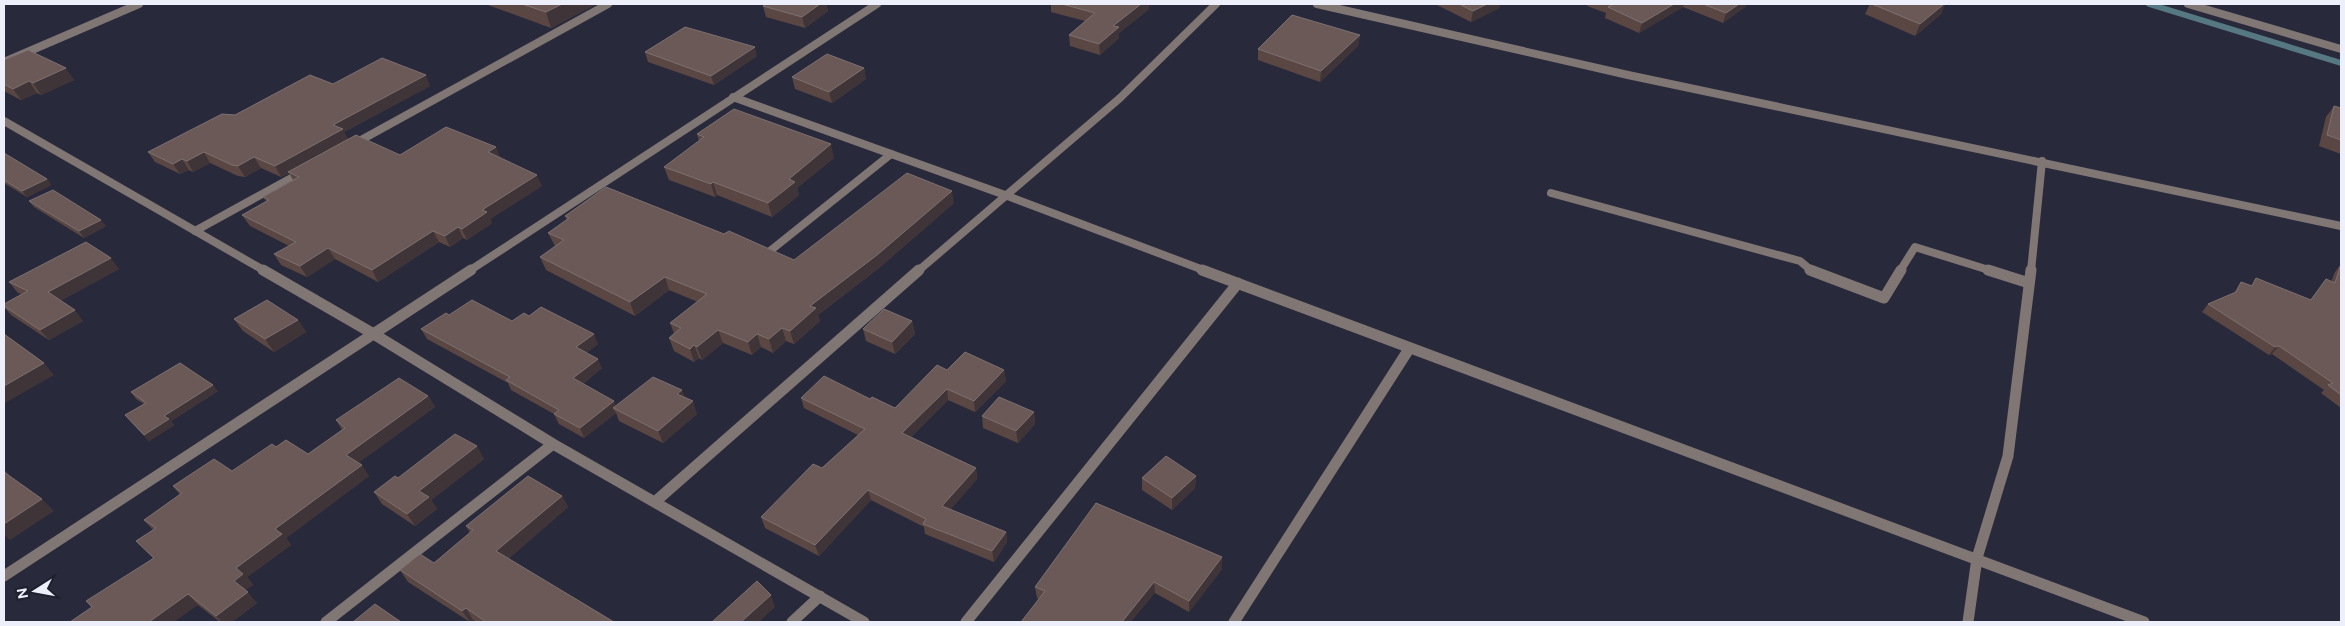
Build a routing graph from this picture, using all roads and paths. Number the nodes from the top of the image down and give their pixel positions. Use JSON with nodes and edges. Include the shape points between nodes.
{"nodes":[{"id":1,"x":139,"y":4,"type":"edge"},
{"id":2,"x":608,"y":4,"type":"edge"},
{"id":3,"x":877,"y":4,"type":"edge"},
{"id":4,"x":1216,"y":4,"type":"edge"},
{"id":5,"x":1317,"y":4,"type":"edge"},
{"id":6,"x":2188,"y":4,"type":"edge"},
{"id":7,"x":1334,"y":5,"type":"edge"},
{"id":8,"x":2341,"y":49,"type":"edge"},
{"id":9,"x":4,"y":62,"type":"edge"},
{"id":10,"x":733,"y":97,"type":"junction"},
{"id":11,"x":4,"y":121,"type":"edge"},
{"id":12,"x":342,"y":150,"type":"edge"},
{"id":13,"x":891,"y":154,"type":"junction"},
{"id":14,"x":2042,"y":161,"type":"junction"},
{"id":15,"x":316,"y":164,"type":"edge"},
{"id":16,"x":1551,"y":193,"type":"dead end"},
{"id":17,"x":1005,"y":195,"type":"junction"},
{"id":18,"x":2341,"y":226,"type":"edge"},
{"id":19,"x":195,"y":231,"type":"junction"},
{"id":20,"x":770,"y":251,"type":"edge"},
{"id":21,"x":1238,"y":283,"type":"junction"},
{"id":22,"x":2029,"y":283,"type":"junction"},
{"id":23,"x":372,"y":333,"type":"junction"},
{"id":24,"x":1409,"y":349,"type":"junction"},
{"id":25,"x":553,"y":444,"type":"junction"},
{"id":26,"x":656,"y":501,"type":"junction"},
{"id":27,"x":1976,"y":558,"type":"junction"},
{"id":28,"x":4,"y":576,"type":"edge"},
{"id":29,"x":820,"y":596,"type":"junction"},
{"id":30,"x":326,"y":622,"type":"edge"},
{"id":31,"x":792,"y":622,"type":"edge"},
{"id":32,"x":864,"y":622,"type":"edge"},
{"id":33,"x":966,"y":622,"type":"edge"},
{"id":34,"x":1234,"y":622,"type":"edge"},
{"id":35,"x":1968,"y":622,"type":"edge"},
{"id":36,"x":2144,"y":622,"type":"edge"}],
"edges":[{"from":1,"to":9,"type":"street"},
{"from":2,"to":12,"type":"street"},
{"from":3,"to":10,"type":"street"},
{"from":4,"to":17,"type":"street","via":[[1120,98]]},
{"from":5,"to":7,"type":"street"},
{"from":6,"to":8,"type":"street"},
{"from":7,"to":14,"type":"street","via":[[1638,77]]},
{"from":10,"to":13,"type":"street"},
{"from":10,"to":23,"type":"street"},
{"from":11,"to":19,"type":"street"},
{"from":13,"to":17,"type":"street"},
{"from":13,"to":20,"type":"street"},
{"from":14,"to":18,"type":"street"},
{"from":14,"to":22,"type":"street"},
{"from":15,"to":19,"type":"street"},
{"from":16,"to":22,"type":"street","via":[[1800,261],[1811,271],[1884,298],[1915,247]]},
{"from":17,"to":21,"type":"street"},
{"from":17,"to":26,"type":"street"},
{"from":19,"to":23,"type":"street"},
{"from":21,"to":24,"type":"street"},
{"from":21,"to":33,"type":"street"},
{"from":22,"to":27,"type":"street","via":[[2008,456]]},
{"from":23,"to":25,"type":"street"},
{"from":23,"to":28,"type":"street"},
{"from":24,"to":27,"type":"street"},
{"from":24,"to":34,"type":"street"},
{"from":25,"to":26,"type":"street"},
{"from":25,"to":30,"type":"street"},
{"from":26,"to":29,"type":"street"},
{"from":27,"to":35,"type":"street"},
{"from":27,"to":36,"type":"street"},
{"from":29,"to":31,"type":"street"},
{"from":29,"to":32,"type":"street"}]}
